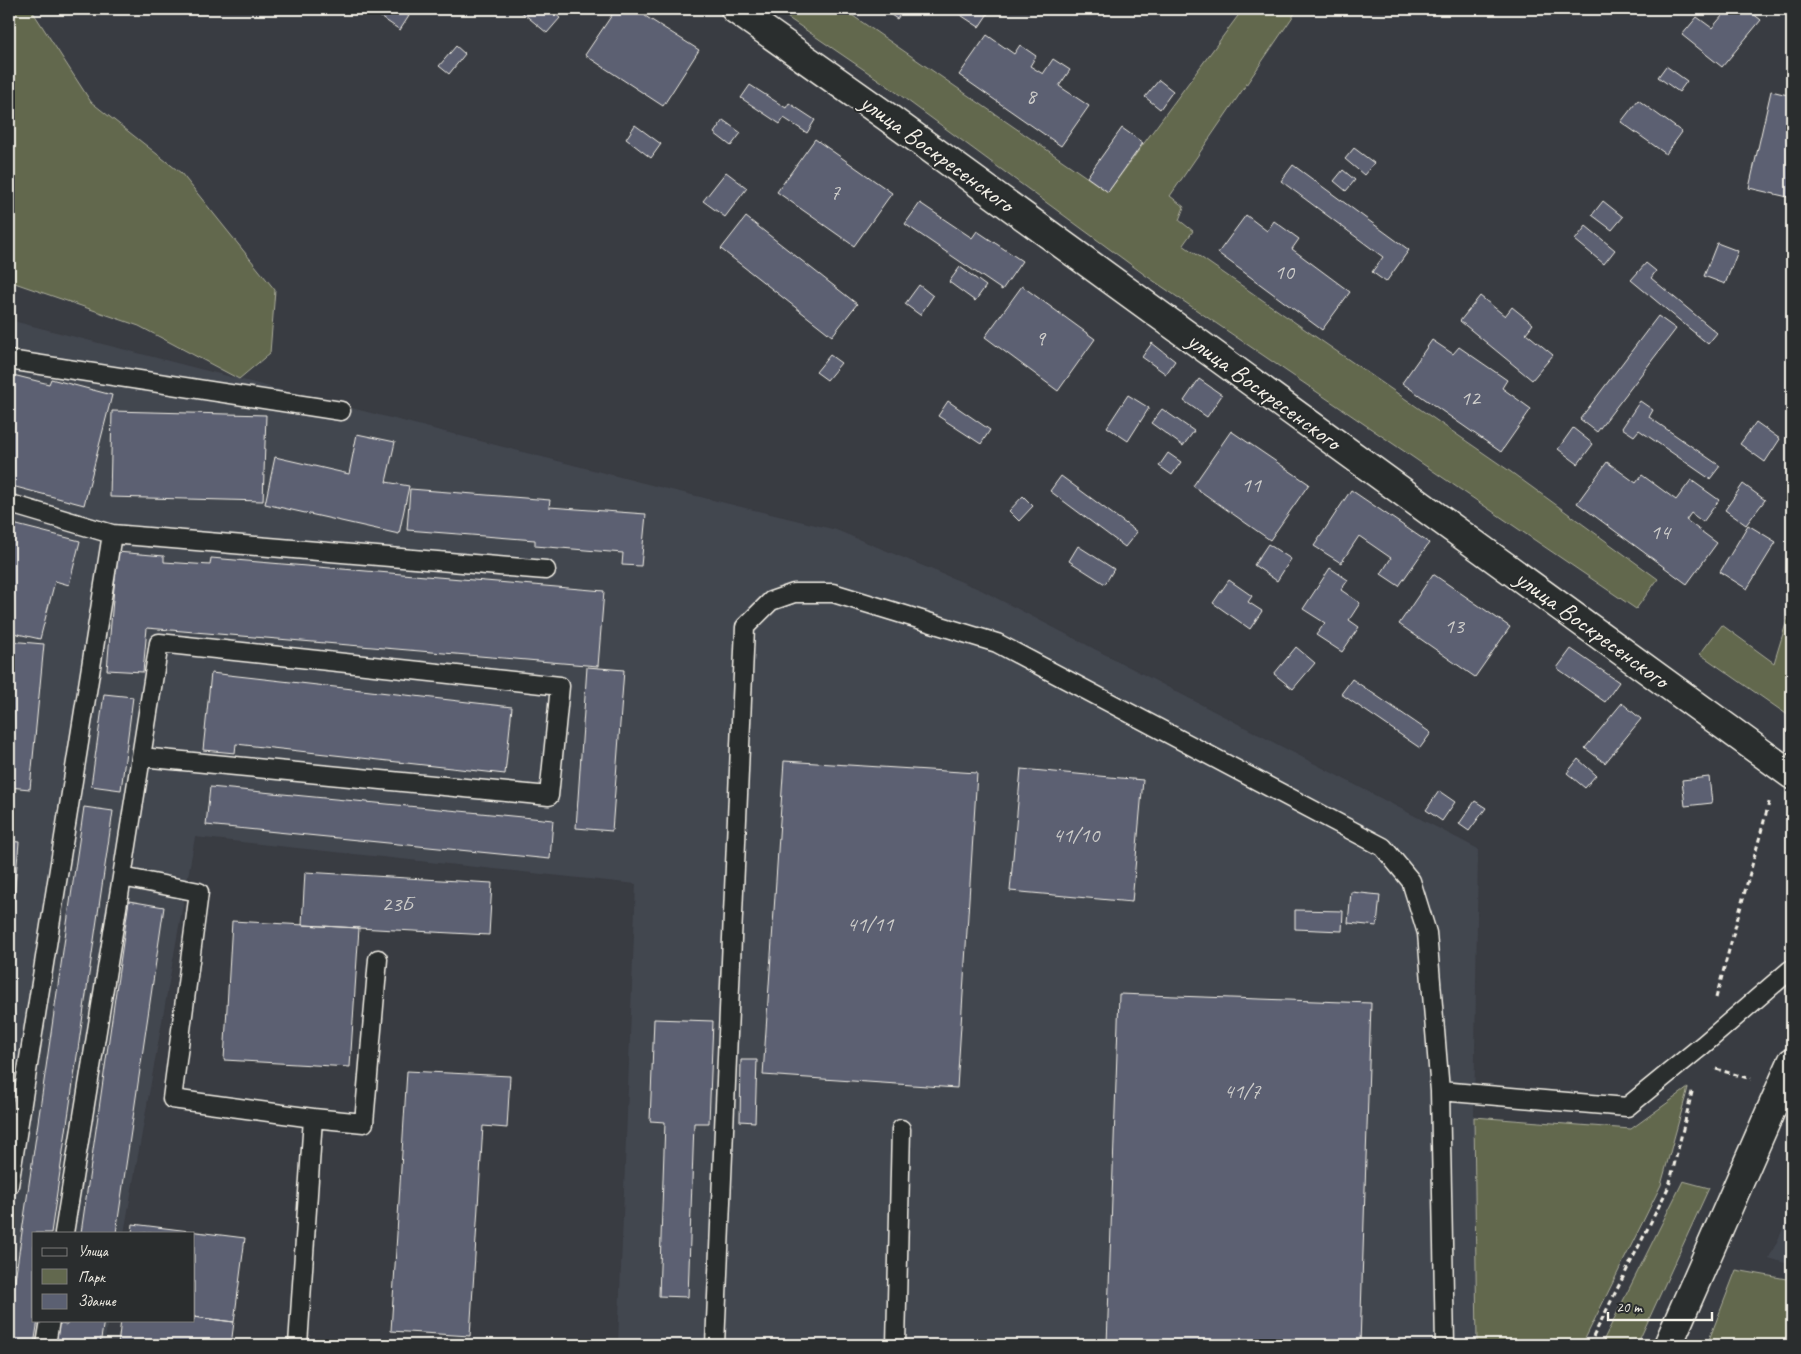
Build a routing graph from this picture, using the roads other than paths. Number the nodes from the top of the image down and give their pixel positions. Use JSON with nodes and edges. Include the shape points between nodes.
{"nodes":[{"id":1,"x":735,"y":9,"type":"edge"},
{"id":2,"x":9,"y":360,"type":"edge"},
{"id":3,"x":341,"y":411,"type":"dead end"},
{"id":4,"x":14,"y":505,"type":"dead end"},
{"id":5,"x":112,"y":534,"type":"junction"},
{"id":6,"x":546,"y":570,"type":"dead end"},
{"id":7,"x":142,"y":757,"type":"junction"},
{"id":8,"x":1792,"y":775,"type":"edge"},
{"id":9,"x":122,"y":877,"type":"junction"},
{"id":10,"x":378,"y":959,"type":"dead end"},
{"id":11,"x":1792,"y":971,"type":"edge"},
{"id":12,"x":1792,"y":1062,"type":"edge"},
{"id":13,"x":1440,"y":1091,"type":"junction"},
{"id":14,"x":313,"y":1118,"type":"junction"},
{"id":15,"x":901,"y":1129,"type":"dead end"},
{"id":16,"x":11,"y":1148,"type":"edge"},
{"id":17,"x":9,"y":1185,"type":"edge"},
{"id":18,"x":64,"y":1232,"type":"edge"},
{"id":19,"x":50,"y":1322,"type":"edge"},
{"id":20,"x":46,"y":1345,"type":"edge"},
{"id":21,"x":298,"y":1345,"type":"edge"},
{"id":22,"x":715,"y":1345,"type":"edge"},
{"id":23,"x":896,"y":1345,"type":"edge"},
{"id":24,"x":1445,"y":1345,"type":"edge"},
{"id":25,"x":1668,"y":1345,"type":"edge"}],
"edges":[{"from":1,"to":8,"type":"street","name":"улица Воскресенского"},
{"from":2,"to":3,"type":"lane"},
{"from":4,"to":5,"type":"lane"},
{"from":5,"to":6,"type":"lane"},
{"from":5,"to":16,"type":"lane"},
{"from":7,"to":7,"type":"lane","via":[[159,643],[560,686],[549,796]]},
{"from":7,"to":9,"type":"lane"},
{"from":9,"to":14,"type":"lane","via":[[199,892],[172,1098]]},
{"from":9,"to":18,"type":"lane"},
{"from":10,"to":14,"type":"lane","via":[[364,1124]]},
{"from":11,"to":13,"type":"lane","via":[[1627,1107]]},
{"from":12,"to":25,"type":"street"},
{"from":13,"to":22,"type":"lane","via":[[1427,933],[1411,881],[1383,847],[997,644],[833,593],[794,593],[770,601],[745,627]]},
{"from":13,"to":24,"type":"lane"},
{"from":14,"to":21,"type":"lane"},
{"from":15,"to":23,"type":"lane"},
{"from":16,"to":17,"type":"lane"},
{"from":19,"to":20,"type":"lane"}]}
